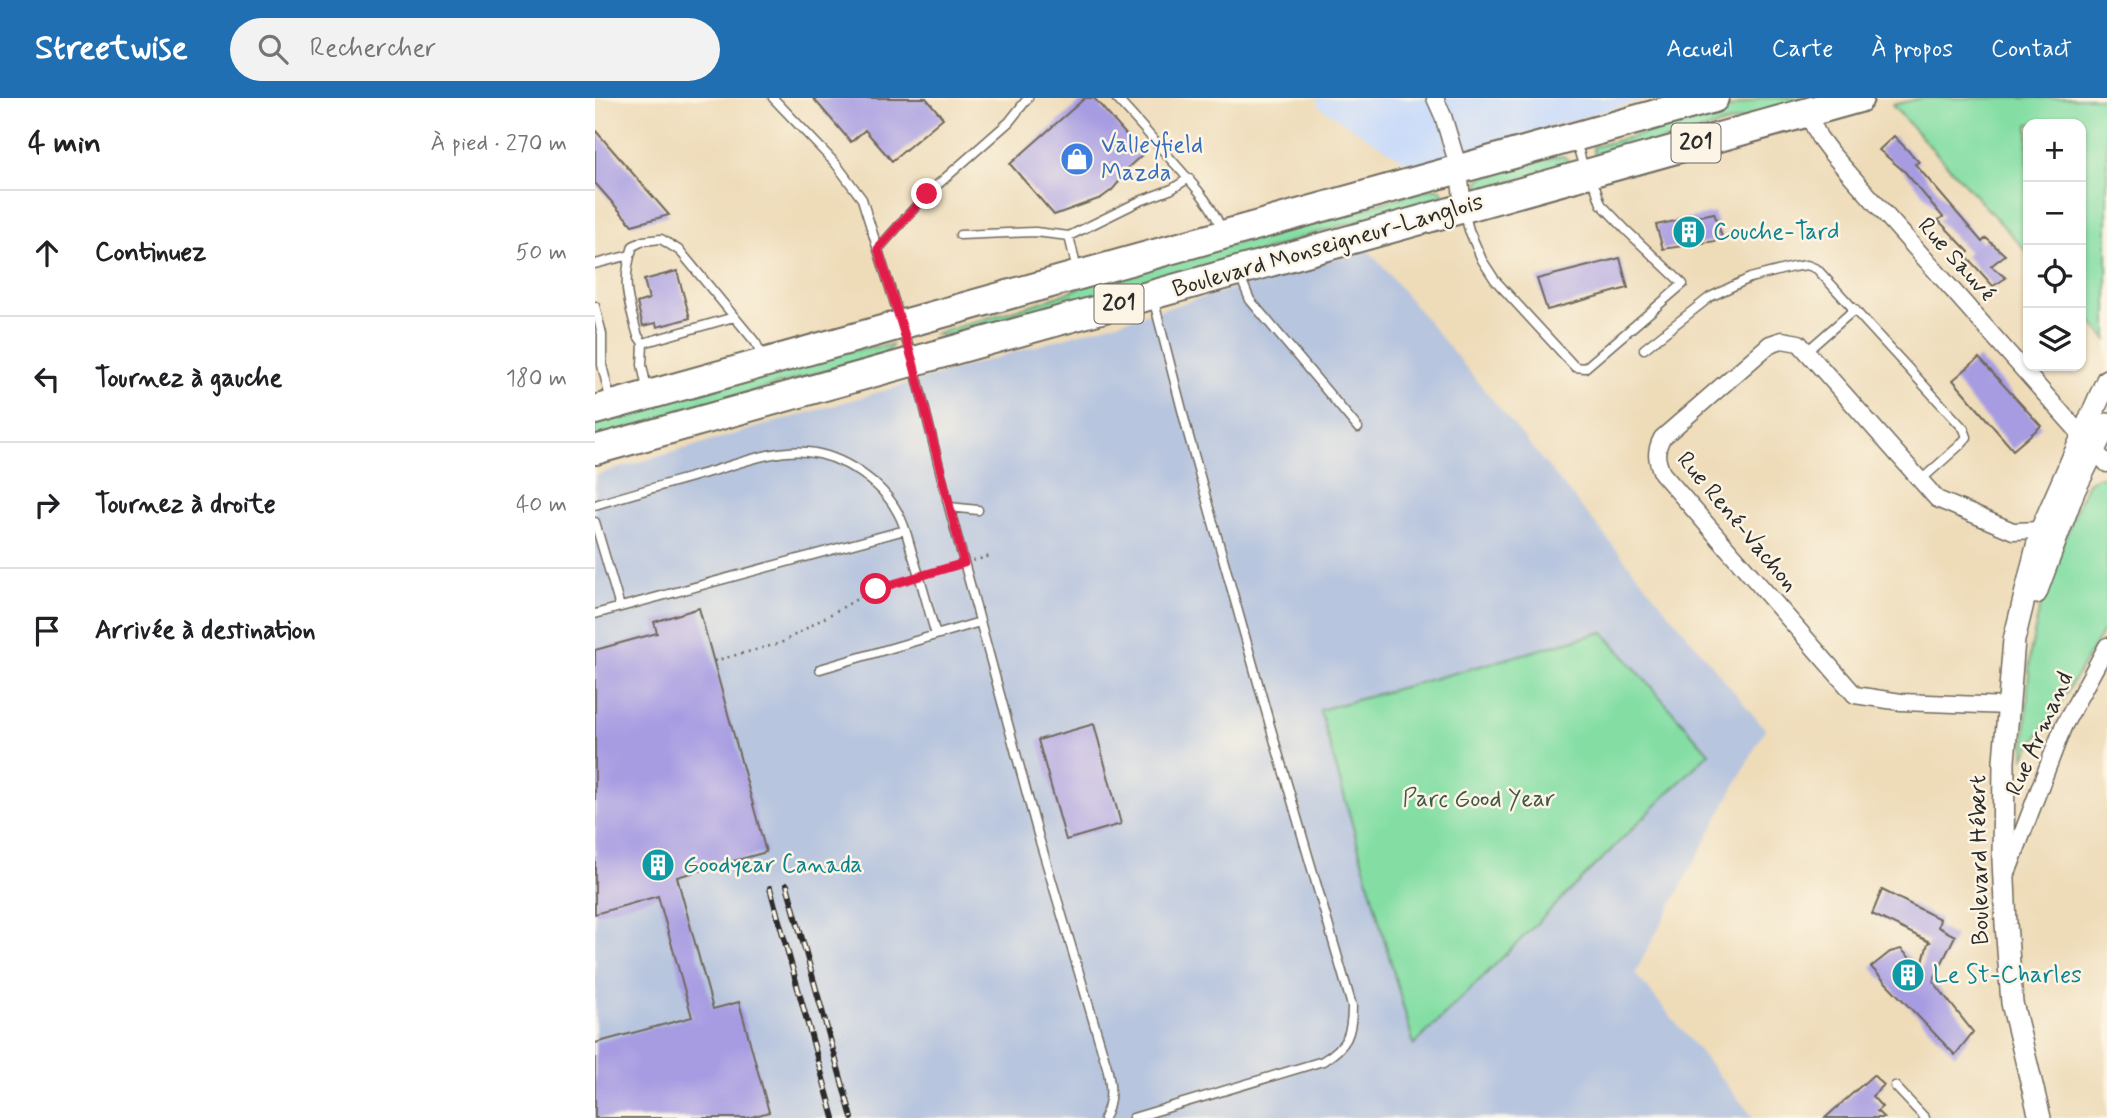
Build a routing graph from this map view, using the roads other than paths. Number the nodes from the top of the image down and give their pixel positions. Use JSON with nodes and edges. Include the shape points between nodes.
{"nodes":[{"id":1,"x":773,"y":98,"type":"edge"},
{"id":2,"x":1028,"y":98,"type":"edge"},
{"id":3,"x":1117,"y":98,"type":"edge"},
{"id":4,"x":1434,"y":98,"type":"edge"},
{"id":5,"x":1714,"y":98,"type":"edge"},
{"id":6,"x":1859,"y":98,"type":"edge"},
{"id":7,"x":1807,"y":113,"type":"junction"},
{"id":8,"x":1575,"y":137,"type":"junction"},
{"id":9,"x":1459,"y":169,"type":"junction"},
{"id":10,"x":1585,"y":175,"type":"junction"},
{"id":11,"x":1189,"y":178,"type":"junction"},
{"id":12,"x":1463,"y":209,"type":"junction"},
{"id":13,"x":960,"y":235,"type":"dead end"},
{"id":14,"x":1223,"y":235,"type":"junction"},
{"id":15,"x":1069,"y":236,"type":"junction"},
{"id":16,"x":878,"y":249,"type":"junction"},
{"id":17,"x":630,"y":255,"type":"junction"},
{"id":18,"x":595,"y":264,"type":"edge"},
{"id":19,"x":1239,"y":271,"type":"junction"},
{"id":20,"x":1078,"y":276,"type":"junction"},
{"id":21,"x":1153,"y":295,"type":"junction"},
{"id":22,"x":595,"y":306,"type":"edge"},
{"id":23,"x":1854,"y":309,"type":"junction"},
{"id":24,"x":734,"y":317,"type":"junction"},
{"id":25,"x":903,"y":324,"type":"junction"},
{"id":26,"x":599,"y":335,"type":"edge"},
{"id":27,"x":643,"y":343,"type":"junction"},
{"id":28,"x":1644,"y":349,"type":"dead end"},
{"id":29,"x":1807,"y":351,"type":"junction"},
{"id":30,"x":764,"y":362,"type":"junction"},
{"id":31,"x":913,"y":362,"type":"junction"},
{"id":32,"x":598,"y":366,"type":"edge"},
{"id":33,"x":2107,"y":380,"type":"edge"},
{"id":34,"x":649,"y":395,"type":"junction"},
{"id":35,"x":603,"y":407,"type":"edge"},
{"id":36,"x":2107,"y":424,"type":"edge"},
{"id":37,"x":1358,"y":428,"type":"dead end"},
{"id":38,"x":2094,"y":449,"type":"edge"},
{"id":39,"x":595,"y":450,"type":"edge"},
{"id":40,"x":1921,"y":480,"type":"junction"},
{"id":41,"x":595,"y":505,"type":"edge"},
{"id":42,"x":949,"y":507,"type":"junction"},
{"id":43,"x":978,"y":510,"type":"dead end"},
{"id":44,"x":595,"y":522,"type":"edge"},
{"id":45,"x":905,"y":530,"type":"junction"},
{"id":46,"x":2041,"y":530,"type":"junction"},
{"id":47,"x":2013,"y":531,"type":"junction"},
{"id":48,"x":2035,"y":553,"type":"junction"},
{"id":49,"x":620,"y":607,"type":"junction"},
{"id":50,"x":595,"y":614,"type":"edge"},
{"id":51,"x":980,"y":622,"type":"junction"},
{"id":52,"x":936,"y":635,"type":"junction"},
{"id":53,"x":2014,"y":640,"type":"junction"},
{"id":54,"x":2107,"y":646,"type":"edge"},
{"id":55,"x":820,"y":669,"type":"dead end"},
{"id":56,"x":2009,"y":706,"type":"junction"},
{"id":57,"x":2004,"y":882,"type":"junction"},
{"id":58,"x":1895,"y":1086,"type":"dead end"},
{"id":59,"x":1104,"y":1118,"type":"edge"},
{"id":60,"x":1133,"y":1118,"type":"edge"},
{"id":61,"x":1925,"y":1118,"type":"edge"},
{"id":62,"x":2040,"y":1118,"type":"edge"}],
"edges":[{"from":1,"to":16,"type":"lane","via":[[837,164],[862,199]]},
{"from":2,"to":16,"type":"lane","via":[[1009,122],[927,194]]},
{"from":3,"to":11,"type":"lane"},
{"from":4,"to":9,"type":"street"},
{"from":5,"to":8,"type":"highway","name":"Boulevard Monseigneur-Langlois","number":"201"},
{"from":6,"to":7,"type":"highway","name":"Boulevard Monseigneur-Langlois","number":"201"},
{"from":7,"to":10,"type":"highway","name":"Boulevard Monseigneur-Langlois","number":"201"},
{"from":7,"to":38,"type":"street","name":"Rue Sauvé","via":[[1831,153]]},
{"from":8,"to":9,"type":"highway","name":"Boulevard Monseigneur-Langlois","number":"201"},
{"from":8,"to":10,"type":"lane"},
{"from":9,"to":12,"type":"street"},
{"from":9,"to":14,"type":"highway","name":"Boulevard Monseigneur-Langlois","number":"201"},
{"from":10,"to":12,"type":"highway","name":"Boulevard Monseigneur-Langlois","number":"201"},
{"from":10,"to":12,"type":"lane","via":[[1601,204],[1683,284],[1585,368],[1576,367],[1495,280],[1482,260]]},
{"from":11,"to":14,"type":"lane","via":[[1215,214]]},
{"from":11,"to":15,"type":"lane"},
{"from":12,"to":19,"type":"highway","name":"Boulevard Monseigneur-Langlois","number":"201"},
{"from":13,"to":15,"type":"lane","via":[[1035,232]]},
{"from":14,"to":20,"type":"highway","name":"Boulevard Monseigneur-Langlois","number":"201"},
{"from":15,"to":20,"type":"lane"},
{"from":16,"to":25,"type":"lane"},
{"from":17,"to":18,"type":"lane"},
{"from":17,"to":24,"type":"lane","via":[[633,246],[661,239],[680,251]]},
{"from":17,"to":27,"type":"lane","via":[[625,286]]},
{"from":19,"to":21,"type":"highway","name":"Boulevard Monseigneur-Langlois","number":"201"},
{"from":19,"to":37,"type":"lane","via":[[1250,300]]},
{"from":20,"to":25,"type":"highway","name":"Boulevard Monseigneur-Langlois","number":"201"},
{"from":21,"to":31,"type":"highway","name":"Boulevard Monseigneur-Langlois","number":"201"},
{"from":21,"to":60,"type":"lane","via":[[1189,437],[1352,1006],[1352,1024],[1339,1051],[1323,1062]]},
{"from":22,"to":26,"type":"lane"},
{"from":23,"to":28,"type":"lane","via":[[1817,269],[1793,267],[1751,278],[1710,297]]},
{"from":23,"to":29,"type":"lane"},
{"from":23,"to":40,"type":"lane","via":[[1964,429],[1967,437]]},
{"from":24,"to":27,"type":"lane"},
{"from":24,"to":30,"type":"lane","via":[[759,348]]},
{"from":25,"to":30,"type":"highway","name":"Boulevard Monseigneur-Langlois","number":"201"},
{"from":25,"to":31,"type":"lane"},
{"from":26,"to":32,"type":"lane"},
{"from":27,"to":34,"type":"lane","via":[[642,365]]},
{"from":29,"to":40,"type":"street"},
{"from":29,"to":56,"type":"street","name":"Rue René-Vachon","via":[[1799,343],[1782,340],[1770,344],[1662,438],[1656,460],[1662,473],[1855,695],[1902,702]]},
{"from":30,"to":34,"type":"highway","name":"Boulevard Monseigneur-Langlois","number":"201"},
{"from":31,"to":39,"type":"highway","name":"Boulevard Monseigneur-Langlois","number":"201"},
{"from":31,"to":42,"type":"lane"},
{"from":32,"to":35,"type":"lane"},
{"from":33,"to":38,"type":"main road","name":"Boulevard Hébert"},
{"from":34,"to":35,"type":"highway","name":"Boulevard Monseigneur-Langlois","number":"201"},
{"from":36,"to":38,"type":"main road","name":"Boulevard Hébert"},
{"from":38,"to":46,"type":"main road","name":"Boulevard Hébert"},
{"from":38,"to":53,"type":"main road","name":"Boulevard Hébert"},
{"from":40,"to":47,"type":"street","via":[[1937,499]]},
{"from":41,"to":45,"type":"lane","via":[[763,456],[809,452],[841,462],[867,478],[889,499]]},
{"from":42,"to":43,"type":"lane"},
{"from":42,"to":51,"type":"lane"},
{"from":44,"to":49,"type":"lane"},
{"from":45,"to":49,"type":"lane"},
{"from":45,"to":52,"type":"lane"},
{"from":46,"to":47,"type":"street"},
{"from":46,"to":48,"type":"main road","name":"Boulevard Hébert"},
{"from":47,"to":48,"type":"street"},
{"from":48,"to":53,"type":"main road","name":"Boulevard Hébert"},
{"from":49,"to":50,"type":"lane"},
{"from":51,"to":52,"type":"lane"},
{"from":51,"to":59,"type":"lane","via":[[1107,1067],[1111,1091]]},
{"from":52,"to":55,"type":"lane"},
{"from":53,"to":56,"type":"main road","name":"Boulevard Hébert"},
{"from":54,"to":57,"type":"street","name":"Rue Armand","via":[[2063,727]]},
{"from":56,"to":57,"type":"main road","name":"Boulevard Hébert"},
{"from":57,"to":62,"type":"main road","name":"Boulevard Hébert","via":[[2012,1003]]},
{"from":58,"to":61,"type":"lane"}]}
